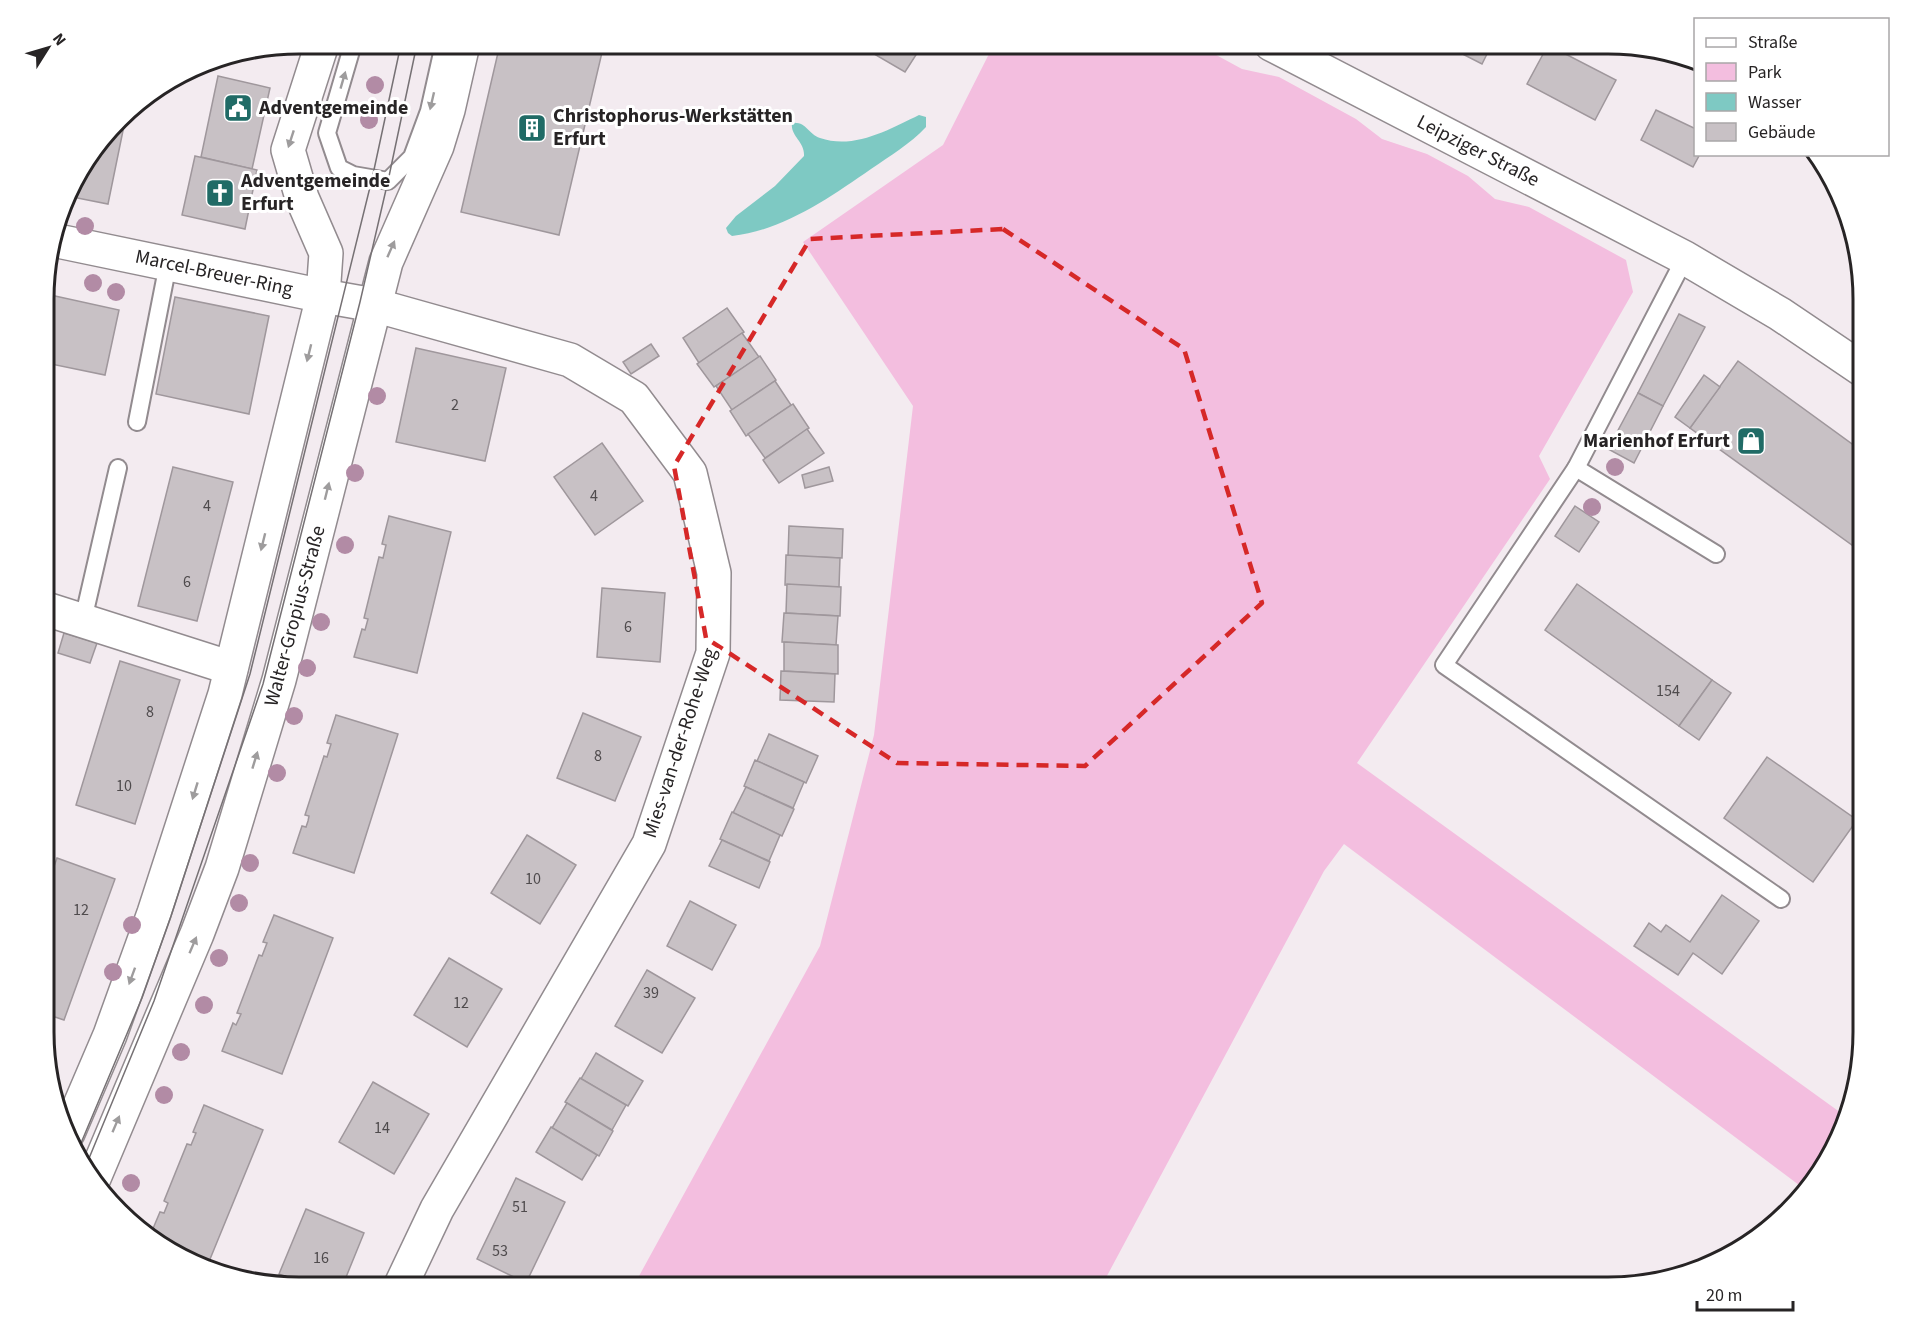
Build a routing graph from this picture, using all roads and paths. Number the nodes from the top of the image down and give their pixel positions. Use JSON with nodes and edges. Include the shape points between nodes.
{"nodes":[{"id":1,"x":319,"y":54,"type":"edge"},
{"id":2,"x":350,"y":54,"type":"edge"},
{"id":3,"x":442,"y":54,"type":"edge"},
{"id":4,"x":461,"y":54,"type":"edge"},
{"id":5,"x":1289,"y":54,"type":"edge"},
{"id":6,"x":61,"y":242,"type":"edge"},
{"id":7,"x":1685,"y":258,"type":"junction"},
{"id":8,"x":168,"y":264,"type":"junction"},
{"id":9,"x":323,"y":296,"type":"junction"},
{"id":10,"x":374,"y":305,"type":"junction"},
{"id":11,"x":1853,"y":363,"type":"edge"},
{"id":12,"x":137,"y":422,"type":"dead end"},
{"id":13,"x":118,"y":468,"type":"dead end"},
{"id":14,"x":1576,"y":468,"type":"junction"},
{"id":15,"x":1716,"y":554,"type":"dead end"},
{"id":16,"x":54,"y":611,"type":"edge"},
{"id":17,"x":83,"y":620,"type":"junction"},
{"id":18,"x":231,"y":668,"type":"junction"},
{"id":19,"x":1781,"y":899,"type":"dead end"},
{"id":20,"x":72,"y":1124,"type":"edge"},
{"id":21,"x":97,"y":1171,"type":"edge"},
{"id":22,"x":405,"y":1277,"type":"edge"}],
"edges":[{"from":1,"to":9,"type":"street","one_way":true,"via":[[288,150],[302,198],[326,253]]},
{"from":3,"to":2,"type":"lane","one_way":true,"via":[[429,111],[412,157],[388,181],[353,175],[339,168],[327,133]]},
{"from":10,"to":4,"type":"street","name":"Walter-Gropius-Straße","one_way":true,"via":[[386,262],[437,146]]},
{"from":5,"to":7,"type":"street","name":"Leipziger Straße"},
{"from":6,"to":8,"type":"street","name":"Marcel-Breuer-Ring"},
{"from":7,"to":11,"type":"street","name":"Leipziger Straße"},
{"from":7,"to":14,"type":"lane"},
{"from":8,"to":9,"type":"street","name":"Marcel-Breuer-Ring"},
{"from":8,"to":12,"type":"lane"},
{"from":9,"to":10,"type":"street","name":"Marcel-Breuer-Ring"},
{"from":9,"to":18,"type":"street","one_way":true},
{"from":21,"to":10,"type":"street","name":"Walter-Gropius-Straße","one_way":true,"via":[[222,868],[279,680]]},
{"from":10,"to":22,"type":"street","name":"Mies-van-der-Rohe-Weg","via":[[570,360],[634,398],[690,473],[714,573],[713,653],[649,844],[436,1209]]},
{"from":13,"to":17,"type":"lane"},
{"from":14,"to":15,"type":"lane"},
{"from":14,"to":19,"type":"lane","via":[[1444,665]]},
{"from":16,"to":17,"type":"street"},
{"from":17,"to":18,"type":"street"},
{"from":18,"to":20,"type":"street","one_way":true,"via":[[154,913],[110,1035]]}]}
